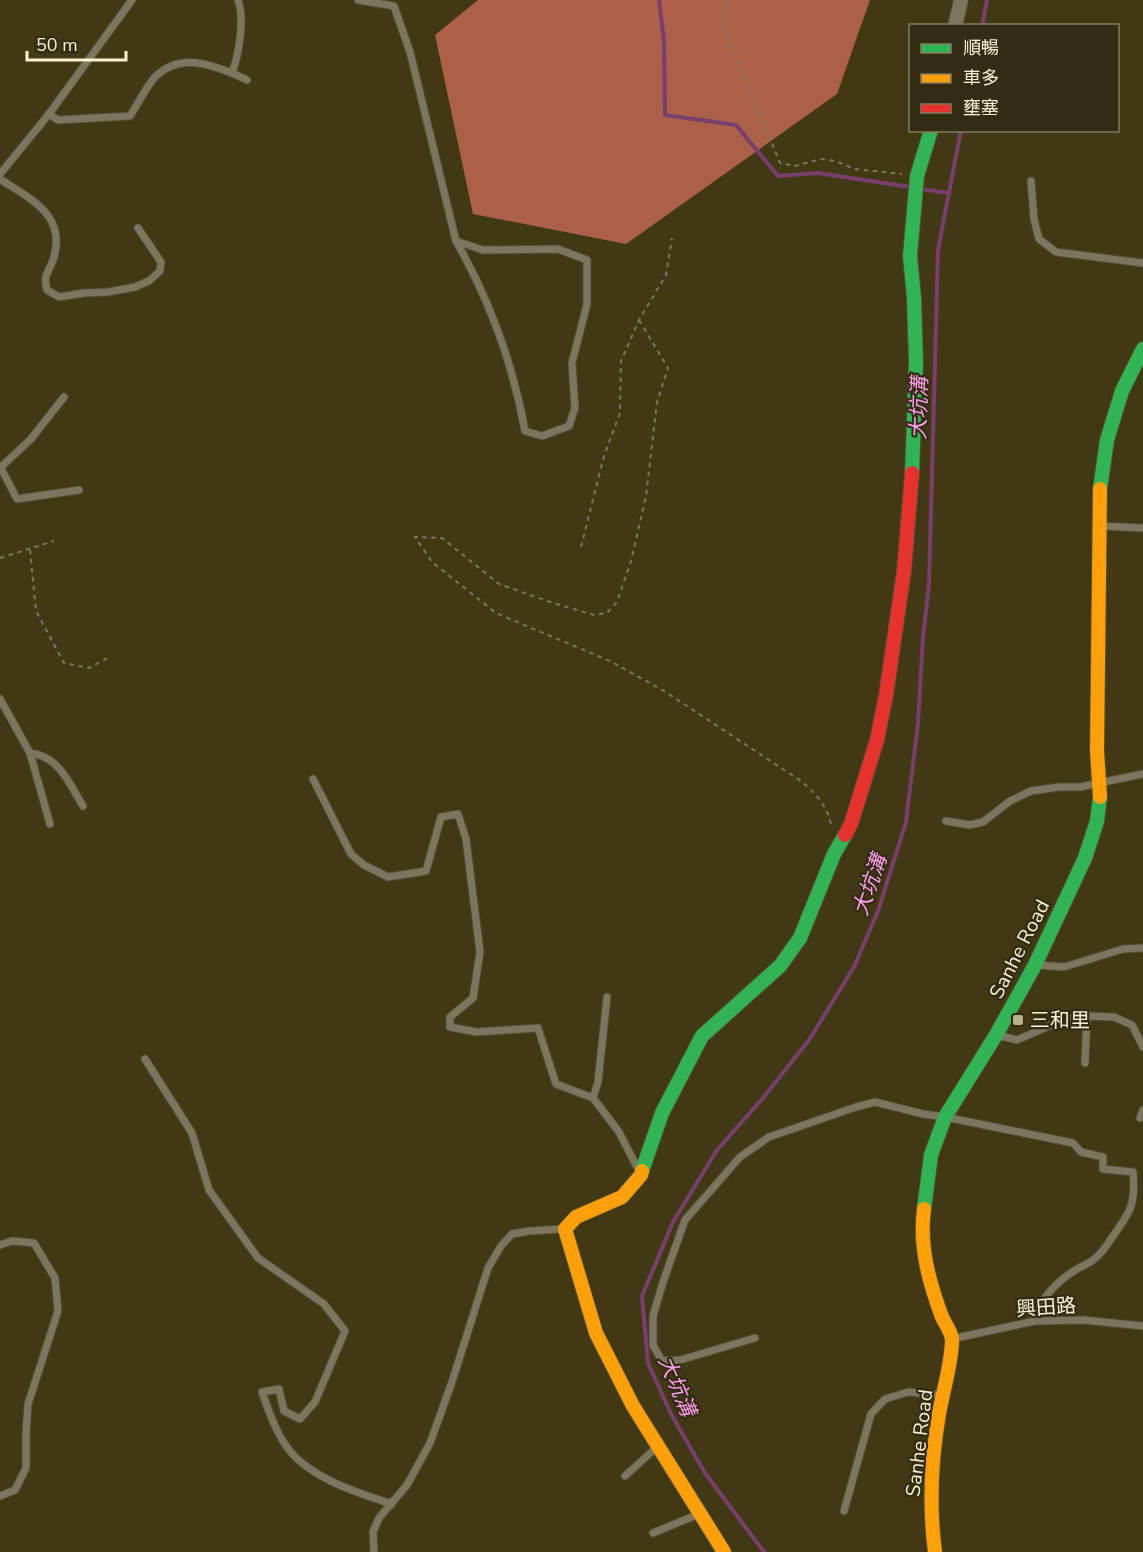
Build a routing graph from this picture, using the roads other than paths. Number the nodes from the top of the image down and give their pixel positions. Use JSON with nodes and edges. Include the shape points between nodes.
{"nodes":[{"id":1,"x":140,"y":0,"type":"edge"},
{"id":2,"x":238,"y":0,"type":"edge"},
{"id":3,"x":358,"y":0,"type":"edge"},
{"id":4,"x":961,"y":0,"type":"edge"},
{"id":5,"x":131,"y":1,"type":"edge"},
{"id":6,"x":955,"y":24,"type":"edge"},
{"id":7,"x":232,"y":73,"type":"junction"},
{"id":8,"x":247,"y":80,"type":"dead end"},
{"id":9,"x":49,"y":114,"type":"junction"},
{"id":10,"x":930,"y":132,"type":"edge"},
{"id":11,"x":0,"y":174,"type":"edge"},
{"id":12,"x":0,"y":179,"type":"edge"},
{"id":13,"x":1031,"y":181,"type":"dead end"},
{"id":14,"x":138,"y":228,"type":"dead end"},
{"id":15,"x":456,"y":241,"type":"junction"},
{"id":16,"x":1143,"y":263,"type":"edge"},
{"id":17,"x":1143,"y":349,"type":"edge"},
{"id":18,"x":64,"y":397,"type":"dead end"},
{"id":19,"x":0,"y":468,"type":"edge"},
{"id":20,"x":79,"y":490,"type":"dead end"},
{"id":21,"x":1098,"y":526,"type":"junction"},
{"id":22,"x":1143,"y":528,"type":"edge"},
{"id":23,"x":0,"y":699,"type":"edge"},
{"id":24,"x":30,"y":753,"type":"junction"},
{"id":25,"x":1143,"y":774,"type":"edge"},
{"id":26,"x":313,"y":779,"type":"dead end"},
{"id":27,"x":1099,"y":784,"type":"junction"},
{"id":28,"x":83,"y":806,"type":"dead end"},
{"id":29,"x":946,"y":821,"type":"dead end"},
{"id":30,"x":50,"y":824,"type":"dead end"},
{"id":31,"x":1143,"y":948,"type":"edge"},
{"id":32,"x":1035,"y":965,"type":"junction"},
{"id":33,"x":607,"y":997,"type":"dead end"},
{"id":34,"x":1087,"y":1016,"type":"junction"},
{"id":35,"x":996,"y":1035,"type":"junction"},
{"id":36,"x":1143,"y":1047,"type":"edge"},
{"id":37,"x":145,"y":1059,"type":"dead end"},
{"id":38,"x":1085,"y":1063,"type":"dead end"},
{"id":39,"x":593,"y":1098,"type":"junction"},
{"id":40,"x":1143,"y":1110,"type":"edge"},
{"id":41,"x":945,"y":1117,"type":"junction"},
{"id":42,"x":1140,"y":1118,"type":"dead end"},
{"id":43,"x":641,"y":1175,"type":"junction"},
{"id":44,"x":565,"y":1229,"type":"junction"},
{"id":45,"x":0,"y":1245,"type":"edge"},
{"id":46,"x":1035,"y":1321,"type":"junction"},
{"id":47,"x":1143,"y":1326,"type":"edge"},
{"id":48,"x":755,"y":1338,"type":"dead end"},
{"id":49,"x":953,"y":1339,"type":"junction"},
{"id":50,"x":943,"y":1395,"type":"junction"},
{"id":51,"x":659,"y":1446,"type":"junction"},
{"id":52,"x":625,"y":1476,"type":"dead end"},
{"id":53,"x":0,"y":1496,"type":"edge"},
{"id":54,"x":392,"y":1504,"type":"junction"},
{"id":55,"x":844,"y":1511,"type":"dead end"},
{"id":56,"x":699,"y":1514,"type":"junction"},
{"id":57,"x":653,"y":1533,"type":"dead end"},
{"id":58,"x":374,"y":1552,"type":"edge"},
{"id":59,"x":724,"y":1552,"type":"edge"},
{"id":60,"x":935,"y":1552,"type":"edge"}],
"edges":[{"from":1,"to":5,"type":"lane"},
{"from":2,"to":7,"type":"lane","via":[[242,11]]},
{"from":3,"to":15,"type":"lane","via":[[394,6],[410,52]]},
{"from":4,"to":6,"type":"street"},
{"from":5,"to":9,"type":"lane"},
{"from":7,"to":8,"type":"lane"},
{"from":7,"to":9,"type":"lane","via":[[206,63],[174,64],[156,76],[130,116],[58,120]]},
{"from":9,"to":11,"type":"lane"},
{"from":10,"to":43,"type":"street","via":[[916,176],[910,256],[916,362],[911,490],[895,634],[877,741],[851,824],[834,854],[800,938],[780,966],[702,1036],[662,1113]]},
{"from":12,"to":14,"type":"lane","via":[[43,207],[49,216],[56,243],[45,280],[47,290],[59,297],[108,292],[149,281],[160,271],[161,262]]},
{"from":13,"to":16,"type":"lane","via":[[1039,238],[1056,252]]},
{"from":15,"to":15,"type":"lane","via":[[483,250],[558,249],[587,260],[587,304],[572,363],[575,408],[569,426],[542,436],[525,431],[497,328]]},
{"from":17,"to":21,"type":"street","name":"Sanhe Road","via":[[1122,391],[1107,440]]},
{"from":18,"to":19,"type":"lane","via":[[31,439]]},
{"from":19,"to":20,"type":"lane","via":[[17,499]]},
{"from":21,"to":22,"type":"lane"},
{"from":21,"to":27,"type":"street","name":"Sanhe Road"},
{"from":23,"to":24,"type":"lane"},
{"from":24,"to":28,"type":"lane","via":[[57,764]]},
{"from":24,"to":30,"type":"lane"},
{"from":25,"to":27,"type":"lane"},
{"from":26,"to":39,"type":"lane","via":[[351,854],[388,877],[426,871],[441,817],[458,814],[466,839],[480,952],[472,998],[450,1017],[450,1027],[476,1032],[538,1028],[556,1084]]},
{"from":27,"to":29,"type":"lane","via":[[1032,791],[1010,801],[983,822],[970,825]]},
{"from":27,"to":32,"type":"street","name":"Sanhe Road","via":[[1097,821],[1085,858]]},
{"from":31,"to":32,"type":"lane","via":[[1124,949],[1064,967]]},
{"from":32,"to":35,"type":"street","name":"Sanhe Road"},
{"from":33,"to":39,"type":"lane"},
{"from":34,"to":35,"type":"lane","via":[[1065,1019],[1017,1040]]},
{"from":34,"to":36,"type":"lane","via":[[1114,1017],[1132,1025]]},
{"from":34,"to":38,"type":"lane"},
{"from":35,"to":41,"type":"street","name":"Sanhe Road"},
{"from":37,"to":54,"type":"lane","via":[[192,1133],[209,1190],[258,1258],[324,1304],[345,1331],[315,1402],[300,1419],[284,1411],[279,1389],[262,1392],[274,1424],[290,1451],[315,1472],[352,1491]]},
{"from":39,"to":43,"type":"lane","via":[[619,1132]]},
{"from":40,"to":42,"type":"lane"},
{"from":41,"to":46,"type":"lane","via":[[1073,1143],[1081,1152],[1102,1157],[1103,1169],[1133,1172],[1135,1192],[1122,1225],[1092,1262],[1058,1281],[1044,1298]]},
{"from":41,"to":48,"type":"lane","via":[[875,1102],[856,1107],[769,1137],[740,1156],[712,1188],[685,1221],[653,1316],[652,1345],[662,1361],[680,1360]]},
{"from":41,"to":49,"type":"street","name":"Sanhe Road","via":[[931,1155],[921,1230],[929,1278]]},
{"from":43,"to":44,"type":"street","via":[[622,1197],[576,1217]]},
{"from":44,"to":51,"type":"street","via":[[596,1333],[633,1406]]},
{"from":44,"to":54,"type":"lane","via":[[512,1234],[501,1246],[488,1268],[430,1443],[408,1485]]},
{"from":45,"to":53,"type":"lane","via":[[12,1241],[34,1243],[55,1278],[58,1311],[28,1404],[26,1468],[15,1490]]},
{"from":46,"to":47,"type":"lane","name":"興田路","via":[[1083,1320]]},
{"from":46,"to":49,"type":"lane","name":"興田路"},
{"from":49,"to":50,"type":"street","name":"Sanhe Road"},
{"from":50,"to":55,"type":"lane","via":[[908,1392],[885,1399],[872,1414]]},
{"from":50,"to":60,"type":"street","name":"Sanhe Road","via":[[931,1484],[930,1525]]},
{"from":51,"to":52,"type":"lane"},
{"from":51,"to":56,"type":"street"},
{"from":54,"to":58,"type":"lane","via":[[373,1532]]},
{"from":56,"to":57,"type":"lane"},
{"from":56,"to":59,"type":"street"}]}
